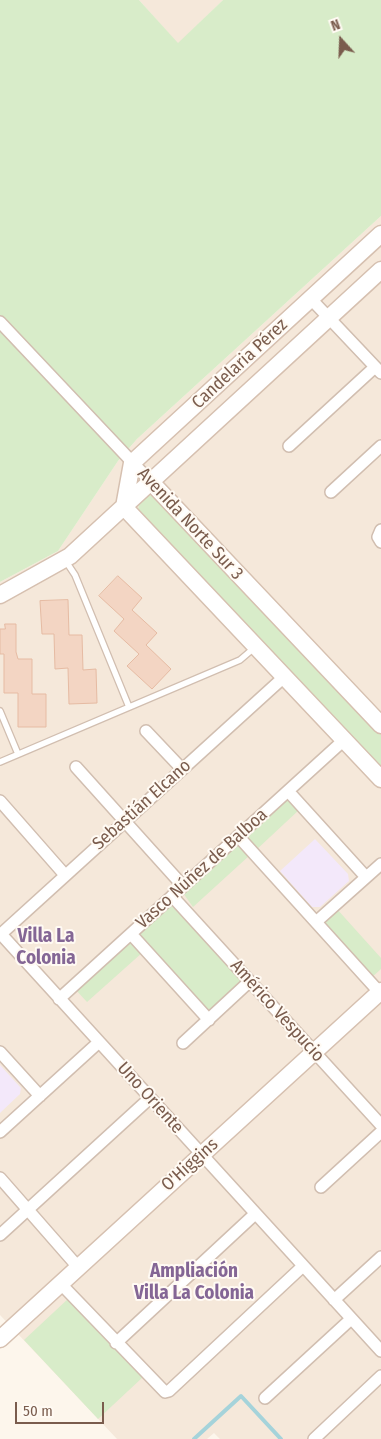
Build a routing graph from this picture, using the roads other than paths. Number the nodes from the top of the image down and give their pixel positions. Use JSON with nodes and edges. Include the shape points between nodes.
{"nodes":[{"id":1,"x":381,"y":234,"type":"edge"},
{"id":2,"x":380,"y":274,"type":"edge"},
{"id":3,"x":311,"y":299,"type":"junction"},
{"id":4,"x":329,"y":318,"type":"junction"},
{"id":5,"x":0,"y":322,"type":"edge"},
{"id":6,"x":378,"y":370,"type":"edge"},
{"id":7,"x":289,"y":446,"type":"dead end"},
{"id":8,"x":381,"y":446,"type":"edge"},
{"id":9,"x":132,"y":463,"type":"junction"},
{"id":10,"x":151,"y":482,"type":"junction"},
{"id":11,"x":330,"y":492,"type":"dead end"},
{"id":12,"x":124,"y":507,"type":"junction"},
{"id":13,"x":381,"y":530,"type":"edge"},
{"id":14,"x":381,"y":542,"type":"edge"},
{"id":15,"x":65,"y":560,"type":"junction"},
{"id":16,"x":0,"y":595,"type":"edge"},
{"id":17,"x":256,"y":647,"type":"junction"},
{"id":18,"x":284,"y":677,"type":"junction"},
{"id":19,"x":129,"y":707,"type":"junction"},
{"id":20,"x":0,"y":711,"type":"edge"},
{"id":21,"x":381,"y":725,"type":"edge"},
{"id":22,"x":146,"y":731,"type":"dead end"},
{"id":23,"x":344,"y":740,"type":"junction"},
{"id":24,"x":18,"y":754,"type":"junction"},
{"id":25,"x":0,"y":762,"type":"edge"},
{"id":26,"x":76,"y":767,"type":"dead end"},
{"id":27,"x":182,"y":770,"type":"junction"},
{"id":28,"x":381,"y":779,"type":"edge"},
{"id":29,"x":288,"y":791,"type":"junction"},
{"id":30,"x":0,"y":800,"type":"edge"},
{"id":31,"x":125,"y":821,"type":"junction"},
{"id":32,"x":238,"y":836,"type":"junction"},
{"id":33,"x":381,"y":864,"type":"edge"},
{"id":34,"x":66,"y":875,"type":"junction"},
{"id":35,"x":366,"y":877,"type":"junction"},
{"id":36,"x":183,"y":886,"type":"junction"},
{"id":37,"x":172,"y":896,"type":"junction"},
{"id":38,"x":316,"y":922,"type":"junction"},
{"id":39,"x":0,"y":934,"type":"edge"},
{"id":40,"x":131,"y":934,"type":"junction"},
{"id":41,"x":250,"y":981,"type":"junction"},
{"id":42,"x":381,"y":992,"type":"edge"},
{"id":43,"x":60,"y":999,"type":"junction"},
{"id":44,"x":208,"y":1020,"type":"junction"},
{"id":45,"x":100,"y":1042,"type":"junction"},
{"id":46,"x":183,"y":1043,"type":"dead end"},
{"id":47,"x":0,"y":1052,"type":"edge"},
{"id":48,"x":314,"y":1052,"type":"junction"},
{"id":49,"x":40,"y":1096,"type":"junction"},
{"id":50,"x":150,"y":1098,"type":"junction"},
{"id":51,"x":381,"y":1125,"type":"edge"},
{"id":52,"x":0,"y":1132,"type":"edge"},
{"id":53,"x":381,"y":1132,"type":"edge"},
{"id":54,"x":201,"y":1154,"type":"junction"},
{"id":55,"x":0,"y":1178,"type":"edge"},
{"id":56,"x":321,"y":1186,"type":"dead end"},
{"id":57,"x":28,"y":1209,"type":"junction"},
{"id":58,"x":256,"y":1214,"type":"junction"},
{"id":59,"x":0,"y":1234,"type":"edge"},
{"id":60,"x":381,"y":1257,"type":"edge"},
{"id":61,"x":303,"y":1266,"type":"junction"},
{"id":62,"x":78,"y":1267,"type":"junction"},
{"id":63,"x":60,"y":1284,"type":"junction"},
{"id":64,"x":334,"y":1300,"type":"junction"},
{"id":65,"x":351,"y":1319,"type":"junction"},
{"id":66,"x":0,"y":1339,"type":"edge"},
{"id":67,"x":116,"y":1343,"type":"junction"},
{"id":68,"x":381,"y":1351,"type":"edge"},
{"id":69,"x":381,"y":1376,"type":"edge"},
{"id":70,"x":265,"y":1398,"type":"dead end"},
{"id":71,"x":314,"y":1439,"type":"edge"}],
"edges":[{"from":1,"to":3,"type":"street","name":"Candelaria Pérez"},
{"from":2,"to":4,"type":"street","name":"Candelaria Pérez"},
{"from":3,"to":4,"type":"street"},
{"from":3,"to":9,"type":"street","name":"Candelaria Pérez"},
{"from":4,"to":6,"type":"street"},
{"from":4,"to":10,"type":"street","name":"Candelaria Pérez"},
{"from":5,"to":9,"type":"street","name":"Avenida Norte Sur 3"},
{"from":6,"to":7,"type":"street"},
{"from":8,"to":11,"type":"street"},
{"from":9,"to":10,"type":"street","name":"Avenida Norte Sur 3"},
{"from":9,"to":12,"type":"street"},
{"from":10,"to":12,"type":"street","name":"Candelaria Pérez"},
{"from":10,"to":21,"type":"street","name":"Avenida Norte Sur 3"},
{"from":12,"to":15,"type":"street","name":"Candelaria Pérez"},
{"from":12,"to":17,"type":"street","name":"Avenida Norte Sur 3"},
{"from":13,"to":14,"type":"street","via":[[378,537]]},
{"from":15,"to":16,"type":"street","name":"Candelaria Pérez"},
{"from":15,"to":19,"type":"lane","via":[[75,575]]},
{"from":17,"to":18,"type":"street","name":"Avenida Norte Sur 3"},
{"from":17,"to":19,"type":"lane","via":[[242,660]]},
{"from":18,"to":23,"type":"street","name":"Avenida Norte Sur 3"},
{"from":18,"to":27,"type":"street","name":"Sebastián Elcano"},
{"from":19,"to":24,"type":"lane"},
{"from":20,"to":24,"type":"lane"},
{"from":22,"to":27,"type":"street"},
{"from":23,"to":28,"type":"street","name":"Avenida Norte Sur 3"},
{"from":23,"to":29,"type":"street","name":"Vasco Núñez de Balboa"},
{"from":24,"to":25,"type":"lane"},
{"from":26,"to":31,"type":"street"},
{"from":27,"to":31,"type":"street","name":"Sebastián Elcano"},
{"from":29,"to":32,"type":"street","name":"Vasco Núñez de Balboa"},
{"from":29,"to":35,"type":"street"},
{"from":30,"to":34,"type":"street"},
{"from":31,"to":34,"type":"street","name":"Sebastián Elcano"},
{"from":31,"to":36,"type":"street"},
{"from":32,"to":36,"type":"street","name":"Vasco Núñez de Balboa"},
{"from":32,"to":38,"type":"street"},
{"from":33,"to":35,"type":"street"},
{"from":34,"to":39,"type":"street","name":"Sebastián Elcano"},
{"from":35,"to":38,"type":"street"},
{"from":36,"to":37,"type":"street","name":"Vasco Núñez de Balboa"},
{"from":37,"to":40,"type":"street","name":"Vasco Núñez de Balboa"},
{"from":37,"to":41,"type":"street","name":"Américo Vespucio"},
{"from":38,"to":42,"type":"street"},
{"from":39,"to":43,"type":"street","name":"Uno Oriente"},
{"from":40,"to":43,"type":"street","name":"Vasco Núñez de Balboa"},
{"from":40,"to":44,"type":"street"},
{"from":41,"to":44,"type":"street"},
{"from":41,"to":48,"type":"street","name":"Américo Vespucio"},
{"from":42,"to":48,"type":"street","name":"O'Higgins"},
{"from":43,"to":45,"type":"street","name":"Uno Oriente"},
{"from":44,"to":46,"type":"street"},
{"from":45,"to":49,"type":"street"},
{"from":45,"to":50,"type":"street","name":"Uno Oriente"},
{"from":47,"to":49,"type":"street"},
{"from":48,"to":51,"type":"street","name":"Américo Vespucio"},
{"from":48,"to":54,"type":"street","name":"O'Higgins"},
{"from":49,"to":52,"type":"street"},
{"from":50,"to":54,"type":"street","name":"Uno Oriente"},
{"from":50,"to":57,"type":"street"},
{"from":53,"to":56,"type":"street"},
{"from":54,"to":58,"type":"street","name":"Uno Oriente"},
{"from":54,"to":62,"type":"street","name":"O'Higgins"},
{"from":55,"to":57,"type":"street"},
{"from":57,"to":59,"type":"street"},
{"from":57,"to":62,"type":"street"},
{"from":58,"to":61,"type":"street","name":"Uno Oriente"},
{"from":58,"to":67,"type":"street"},
{"from":60,"to":64,"type":"street"},
{"from":61,"to":64,"type":"street","name":"Uno Oriente"},
{"from":61,"to":67,"type":"street","via":[[169,1391],[165,1392]]},
{"from":62,"to":63,"type":"street","name":"O'Higgins"},
{"from":63,"to":66,"type":"street","name":"O'Higgins"},
{"from":63,"to":67,"type":"street"},
{"from":64,"to":65,"type":"street","name":"Uno Oriente"},
{"from":65,"to":68,"type":"street","name":"Uno Oriente"},
{"from":65,"to":70,"type":"street"},
{"from":69,"to":71,"type":"street"}]}
